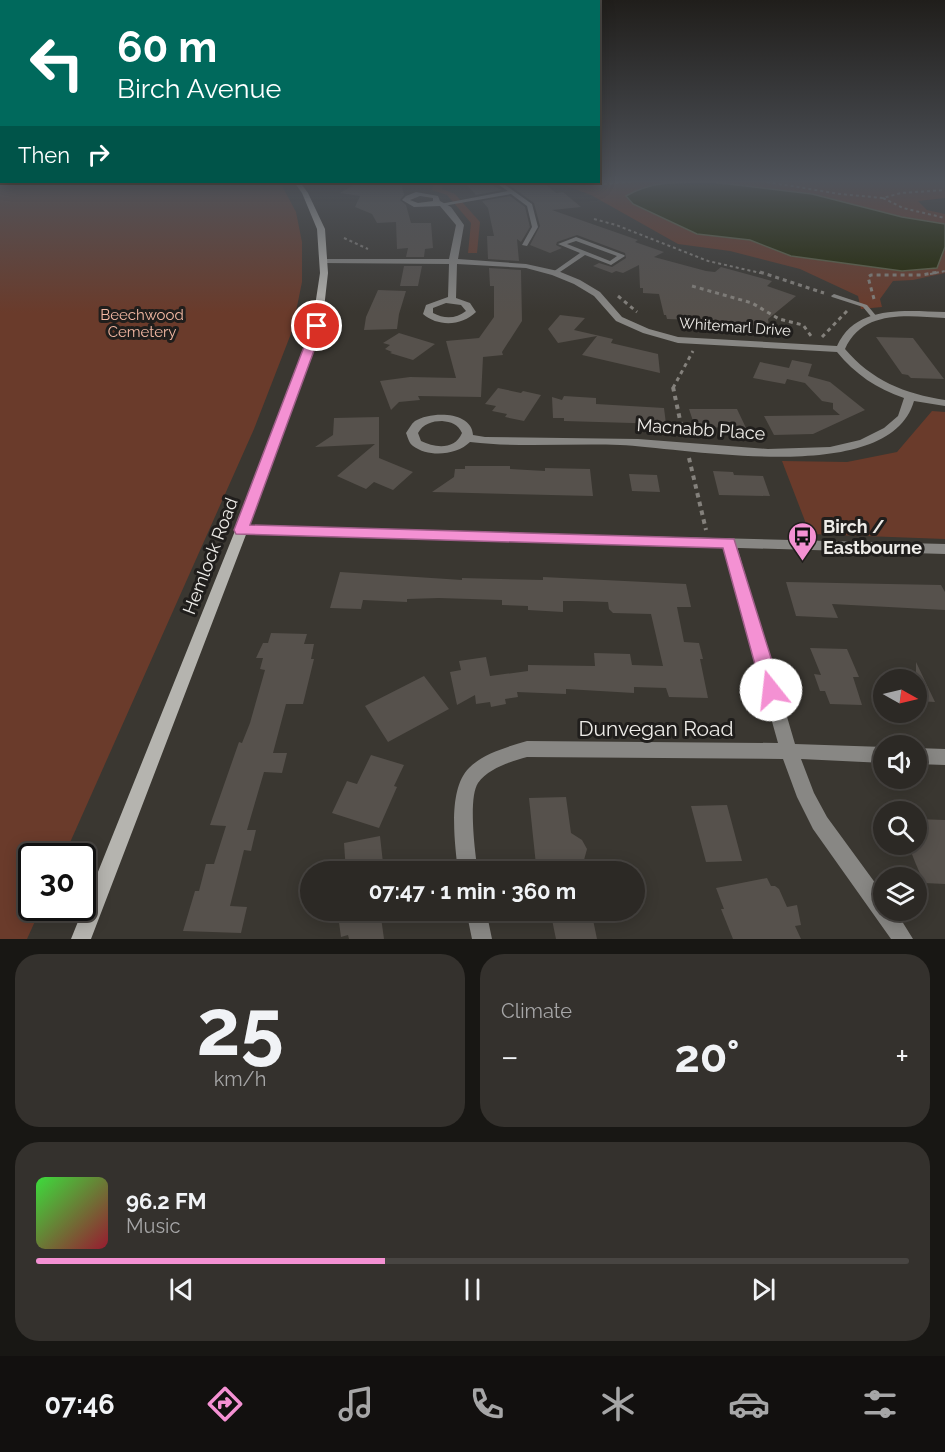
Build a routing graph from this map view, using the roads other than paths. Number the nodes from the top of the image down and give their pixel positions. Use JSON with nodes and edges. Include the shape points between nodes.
{"nodes":[{"id":1,"x":319,"y":225,"type":"edge"},
{"id":2,"x":460,"y":225,"type":"edge"},
{"id":3,"x":535,"y":225,"type":"edge"},
{"id":4,"x":525,"y":245,"type":"dead end"},
{"id":5,"x":585,"y":253,"type":"junction"},
{"id":6,"x":324,"y":261,"type":"junction"},
{"id":7,"x":453,"y":262,"type":"junction"},
{"id":8,"x":555,"y":273,"type":"junction"},
{"id":9,"x":834,"y":296,"type":"road end"},
{"id":10,"x":452,"y":300,"type":"dead end"},
{"id":11,"x":945,"y":315,"type":"edge"},
{"id":12,"x":879,"y":317,"type":"junction"},
{"id":13,"x":840,"y":349,"type":"junction"},
{"id":14,"x":910,"y":397,"type":"junction"},
{"id":15,"x":945,"y":403,"type":"edge"},
{"id":16,"x":467,"y":438,"type":"dead end"},
{"id":17,"x":241,"y":530,"type":"junction"},
{"id":18,"x":729,"y":543,"type":"junction"},
{"id":19,"x":945,"y":549,"type":"edge"},
{"id":20,"x":789,"y":751,"type":"junction"},
{"id":21,"x":873,"y":755,"type":"edge"},
{"id":22,"x":927,"y":756,"type":"edge"},
{"id":23,"x":945,"y":757,"type":"edge"},
{"id":24,"x":466,"y":861,"type":"edge"},
{"id":25,"x":478,"y":921,"type":"edge"},
{"id":26,"x":81,"y":939,"type":"edge"},
{"id":27,"x":482,"y":939,"type":"edge"},
{"id":28,"x":903,"y":939,"type":"edge"}],
"edges":[{"from":1,"to":6,"type":"main road","name":"Hemlock Road"},
{"from":2,"to":7,"type":"street"},
{"from":3,"to":4,"type":"lane"},
{"from":5,"to":5,"type":"lane","via":[[611,263],[622,256],[576,238],[561,244]]},
{"from":5,"to":8,"type":"lane"},
{"from":6,"to":7,"type":"street","name":"Whitemarl Drive"},
{"from":6,"to":17,"type":"main road","name":"Hemlock Road","via":[[317,326]]},
{"from":7,"to":8,"type":"street","name":"Whitemarl Drive","via":[[505,263]]},
{"from":7,"to":10,"type":"street"},
{"from":8,"to":13,"type":"street","name":"Whitemarl Drive","via":[[597,294],[619,319],[678,340]]},
{"from":9,"to":12,"type":"lane","via":[[864,306]]},
{"from":11,"to":12,"type":"street"},
{"from":12,"to":13,"type":"street","via":[[862,321],[846,332]]},
{"from":13,"to":14,"type":"street","via":[[866,377]]},
{"from":14,"to":15,"type":"street"},
{"from":14,"to":16,"type":"street","name":"Macnabb Place","via":[[902,418],[886,431],[861,444],[831,451],[786,453],[608,441],[510,444]]},
{"from":17,"to":18,"type":"street"},
{"from":17,"to":26,"type":"main road","name":"Hemlock Road"},
{"from":18,"to":19,"type":"street"},
{"from":18,"to":20,"type":"street"},
{"from":20,"to":21,"type":"street","name":"Dunvegan Road"},
{"from":20,"to":24,"type":"street","name":"Dunvegan Road","via":[[526,749],[488,764],[470,780],[464,810]]},
{"from":20,"to":28,"type":"street","via":[[820,824]]},
{"from":22,"to":23,"type":"street"},
{"from":25,"to":27,"type":"street"}]}
